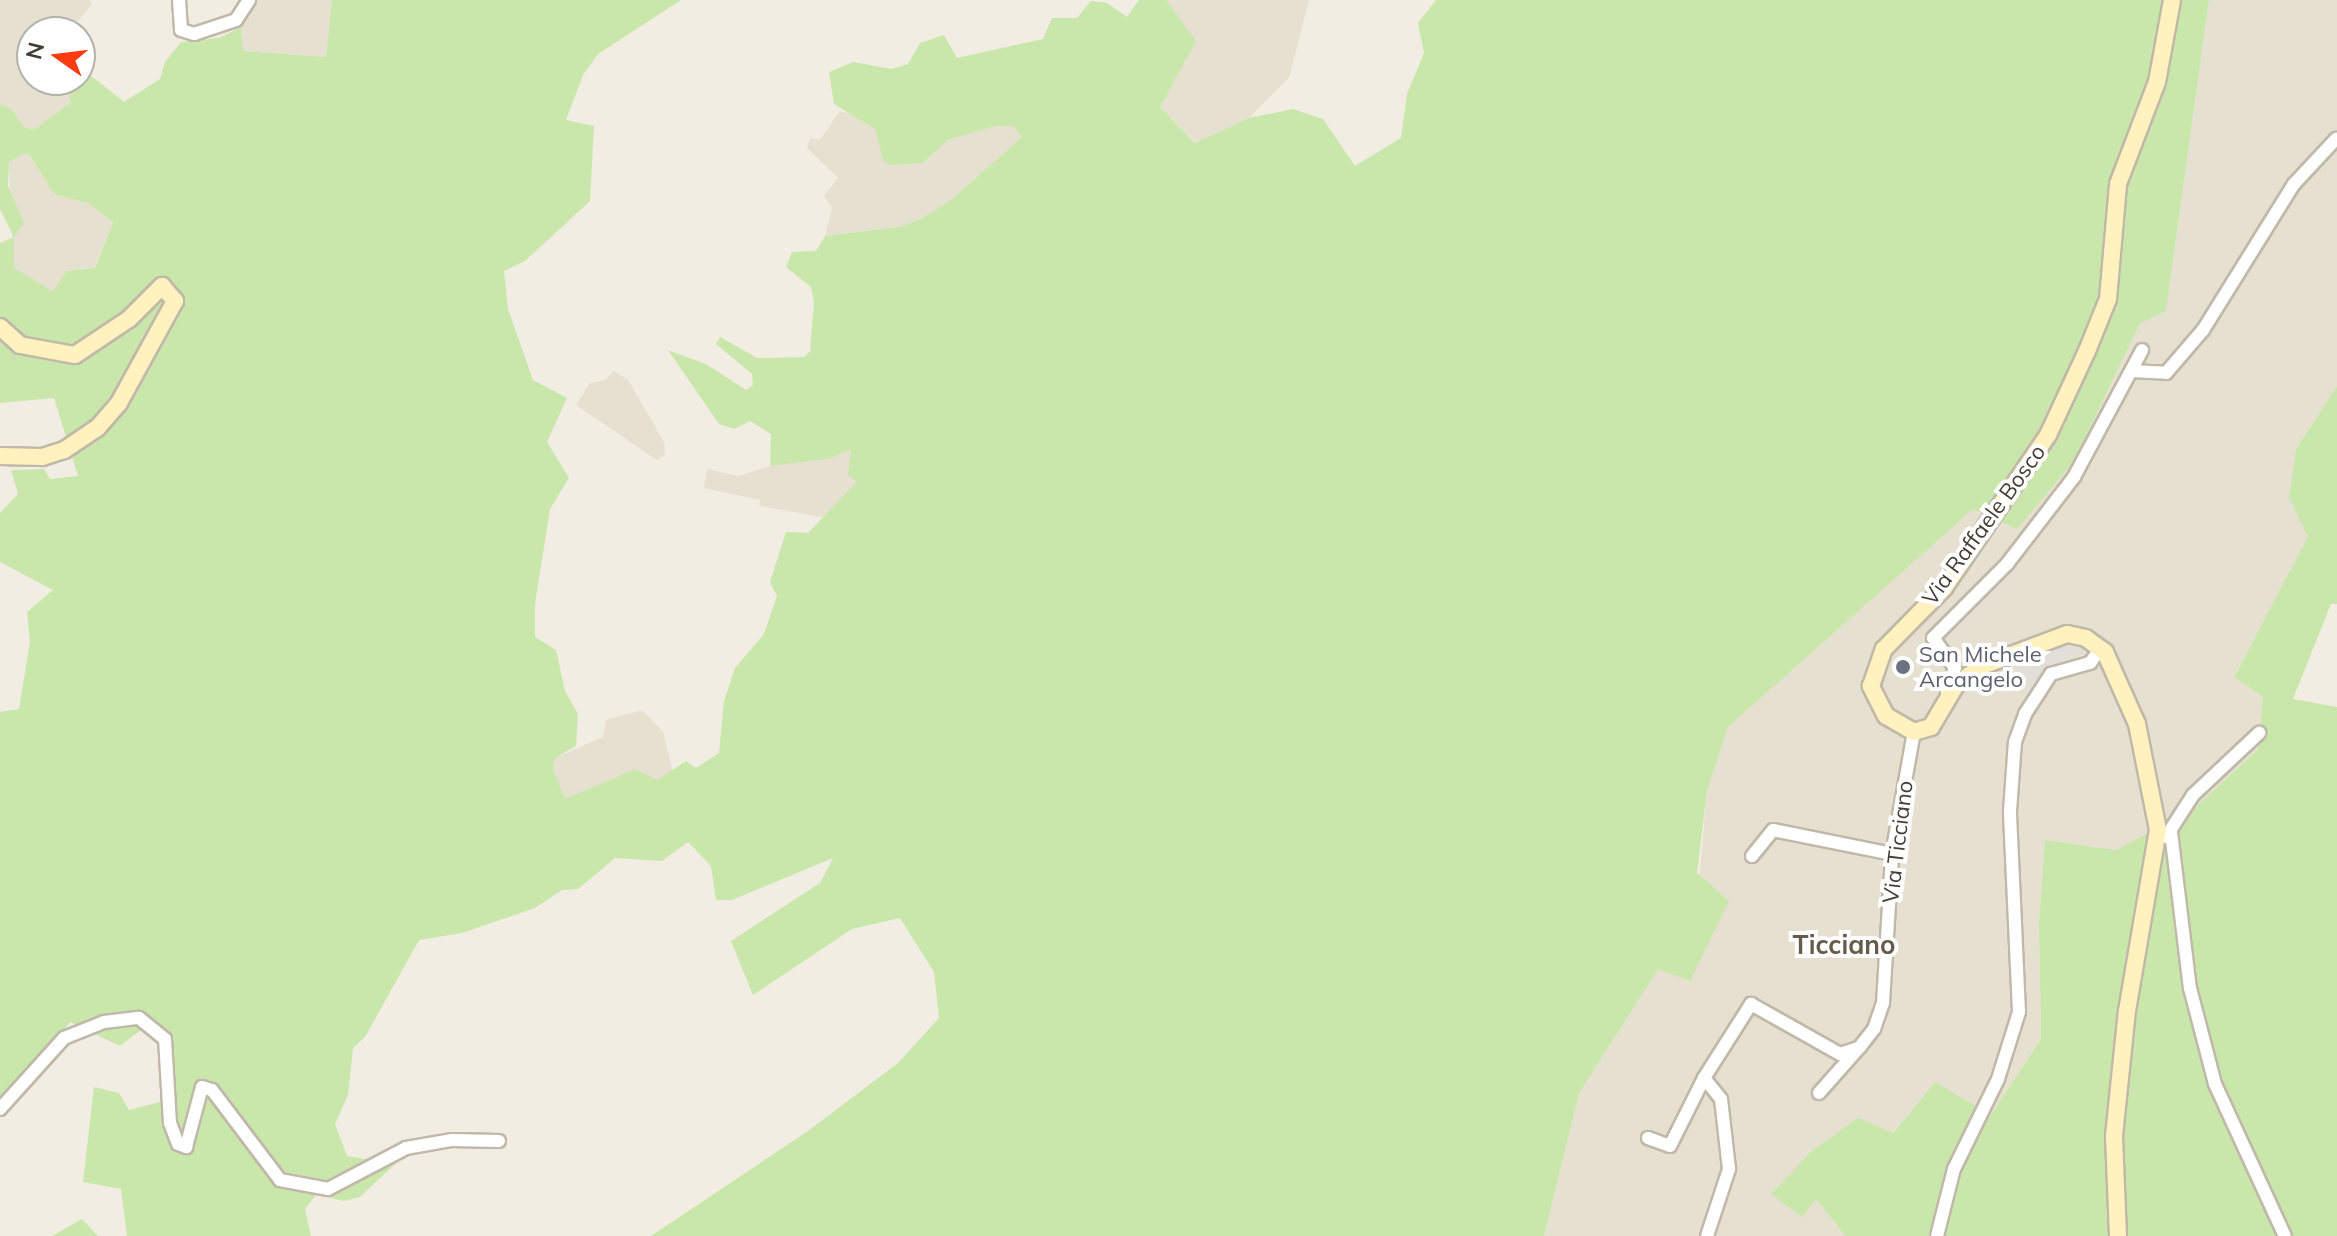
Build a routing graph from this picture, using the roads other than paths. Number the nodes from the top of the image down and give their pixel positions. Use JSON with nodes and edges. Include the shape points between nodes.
{"nodes":[{"id":1,"x":179,"y":0,"type":"edge"},
{"id":2,"x":249,"y":0,"type":"edge"},
{"id":3,"x":2172,"y":0,"type":"edge"},
{"id":4,"x":2336,"y":139,"type":"edge"},
{"id":5,"x":0,"y":327,"type":"edge"},
{"id":6,"x":2142,"y":350,"type":"dead end"},
{"id":7,"x":2131,"y":371,"type":"junction"},
{"id":8,"x":0,"y":456,"type":"edge"},
{"id":9,"x":2100,"y":649,"type":"junction"},
{"id":10,"x":1944,"y":710,"type":"junction"},
{"id":11,"x":1914,"y":732,"type":"junction"},
{"id":12,"x":2259,"y":733,"type":"dead end"},
{"id":13,"x":2171,"y":832,"type":"junction"},
{"id":14,"x":2157,"y":846,"type":"junction"},
{"id":15,"x":1892,"y":854,"type":"junction"},
{"id":16,"x":1752,"y":856,"type":"dead end"},
{"id":17,"x":1859,"y":1048,"type":"junction"},
{"id":18,"x":1704,"y":1078,"type":"junction"},
{"id":19,"x":1819,"y":1093,"type":"dead end"},
{"id":20,"x":0,"y":1109,"type":"edge"},
{"id":21,"x":1648,"y":1138,"type":"dead end"},
{"id":22,"x":499,"y":1141,"type":"dead end"},
{"id":23,"x":1707,"y":1236,"type":"edge"},
{"id":24,"x":1937,"y":1236,"type":"edge"},
{"id":25,"x":2118,"y":1236,"type":"edge"},
{"id":26,"x":2285,"y":1236,"type":"edge"}],
"edges":[{"from":1,"to":2,"type":"street","via":[[181,30],[194,34],[236,20]]},
{"from":3,"to":11,"type":"street","name":"Via Raffaele Bosco","via":[[2157,82],[2118,184],[2108,299],[2087,351],[2048,435],[1982,534],[1944,588],[1877,662],[1871,686],[1876,704]]},
{"from":4,"to":7,"type":"street","via":[[2294,184],[2203,330],[2166,373]]},
{"from":5,"to":8,"type":"street","via":[[20,345],[75,355],[129,319],[152,291],[162,286],[175,301],[134,378],[97,428],[64,450],[42,457]]},
{"from":6,"to":7,"type":"street"},
{"from":7,"to":10,"type":"street","via":[[2074,477],[2007,564],[1933,638],[1955,668],[1940,704]]},
{"from":9,"to":10,"type":"street","via":[[2086,638],[2067,634],[2042,641],[1968,672]]},
{"from":9,"to":14,"type":"street","via":[[2137,724]]},
{"from":9,"to":24,"type":"street","via":[[2090,663],[2051,674],[2025,714],[2015,742],[2009,768],[2019,1012],[1998,1079],[1954,1169]]},
{"from":10,"to":11,"type":"street","via":[[1931,727]]},
{"from":11,"to":15,"type":"street","name":"Via Ticciano"},
{"from":12,"to":13,"type":"street","via":[[2193,795]]},
{"from":13,"to":14,"type":"street"},
{"from":13,"to":26,"type":"street","via":[[2190,988],[2215,1084]]},
{"from":14,"to":25,"type":"street","via":[[2127,1011],[2114,1136]]},
{"from":15,"to":16,"type":"street","via":[[1773,830]]},
{"from":15,"to":17,"type":"street","name":"Via Ticciano","via":[[1883,1003],[1874,1029]]},
{"from":17,"to":18,"type":"street","via":[[1840,1054],[1829,1050],[1751,1004]]},
{"from":17,"to":19,"type":"street","name":"Via Ticciano"},
{"from":18,"to":21,"type":"street","via":[[1670,1146]]},
{"from":18,"to":23,"type":"street","via":[[1721,1099],[1729,1169]]},
{"from":20,"to":22,"type":"street","via":[[64,1038],[104,1022],[139,1018],[165,1039],[170,1123],[178,1144],[186,1147],[202,1087],[212,1090],[280,1180],[328,1189],[406,1148],[452,1140]]}]}
